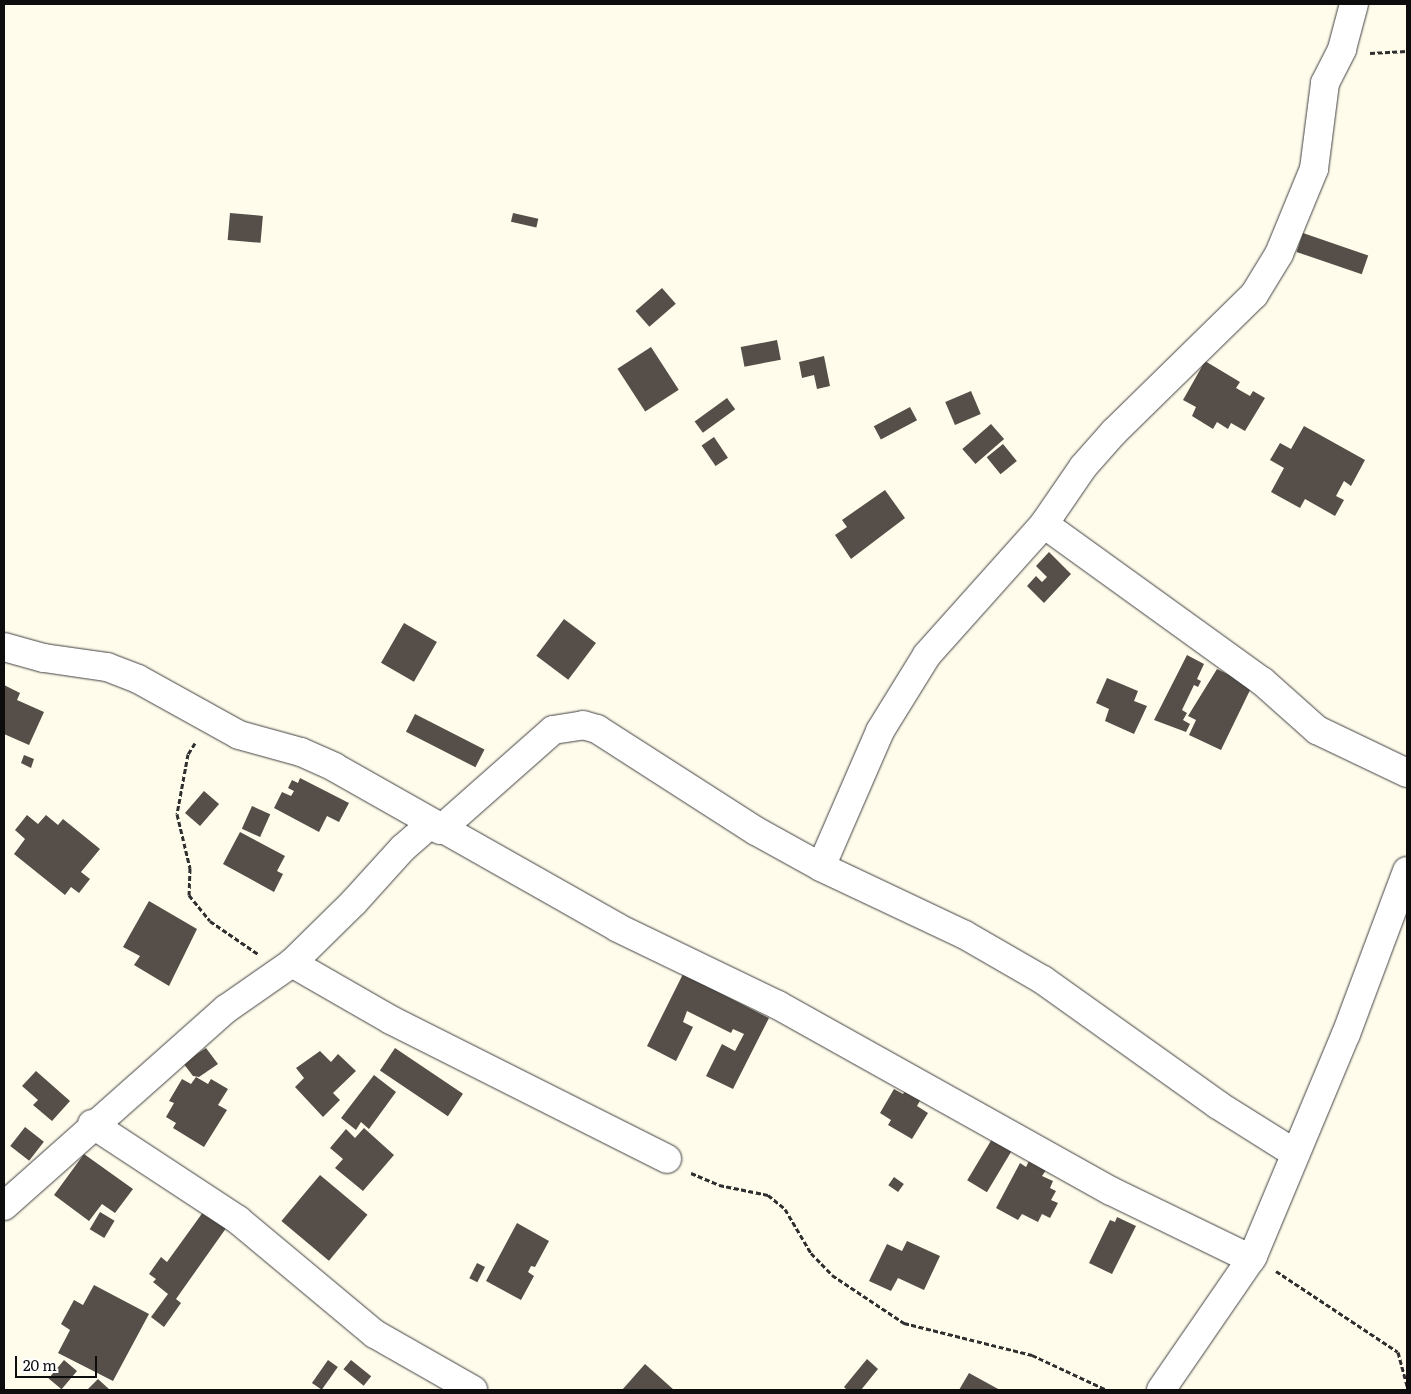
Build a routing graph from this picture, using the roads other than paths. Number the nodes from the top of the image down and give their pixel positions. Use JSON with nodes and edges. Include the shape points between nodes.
{"nodes":[{"id":1,"x":1354,"y":4,"type":"edge"},
{"id":2,"x":1044,"y":524,"type":"junction"},
{"id":3,"x":4,"y":647,"type":"edge"},
{"id":4,"x":1407,"y":773,"type":"edge"},
{"id":5,"x":436,"y":827,"type":"junction"},
{"id":6,"x":821,"y":867,"type":"junction"},
{"id":7,"x":1407,"y":871,"type":"edge"},
{"id":8,"x":288,"y":966,"type":"junction"},
{"id":9,"x":92,"y":1124,"type":"junction"},
{"id":10,"x":1293,"y":1152,"type":"junction"},
{"id":11,"x":667,"y":1159,"type":"road end"},
{"id":12,"x":4,"y":1206,"type":"edge"},
{"id":13,"x":1252,"y":1258,"type":"junction"},
{"id":14,"x":473,"y":1390,"type":"edge"},
{"id":15,"x":1161,"y":1390,"type":"edge"}],
"edges":[{"from":1,"to":2,"type":"street","via":[[1342,49],[1325,84],[1314,169],[1279,254],[1254,295],[1114,432],[1083,467]]},
{"from":2,"to":4,"type":"street","via":[[1262,680],[1318,730]]},
{"from":2,"to":6,"type":"street","via":[[927,655],[880,731]]},
{"from":3,"to":5,"type":"street","via":[[44,658],[107,667],[138,679],[240,735],[301,752],[326,764]]},
{"from":5,"to":6,"type":"street","via":[[553,730],[583,725],[597,729],[756,831]]},
{"from":5,"to":8,"type":"street","via":[[403,848],[354,902]]},
{"from":5,"to":13,"type":"street","via":[[618,928],[778,1005],[1111,1191]]},
{"from":6,"to":10,"type":"street","via":[[965,935],[1043,980],[1218,1105]]},
{"from":7,"to":10,"type":"street","via":[[1346,1034]]},
{"from":8,"to":9,"type":"street","via":[[226,1010]]},
{"from":8,"to":11,"type":"street"},
{"from":9,"to":12,"type":"street"},
{"from":9,"to":14,"type":"street","via":[[238,1220],[375,1334]]},
{"from":10,"to":13,"type":"street"},
{"from":13,"to":15,"type":"street"}]}
